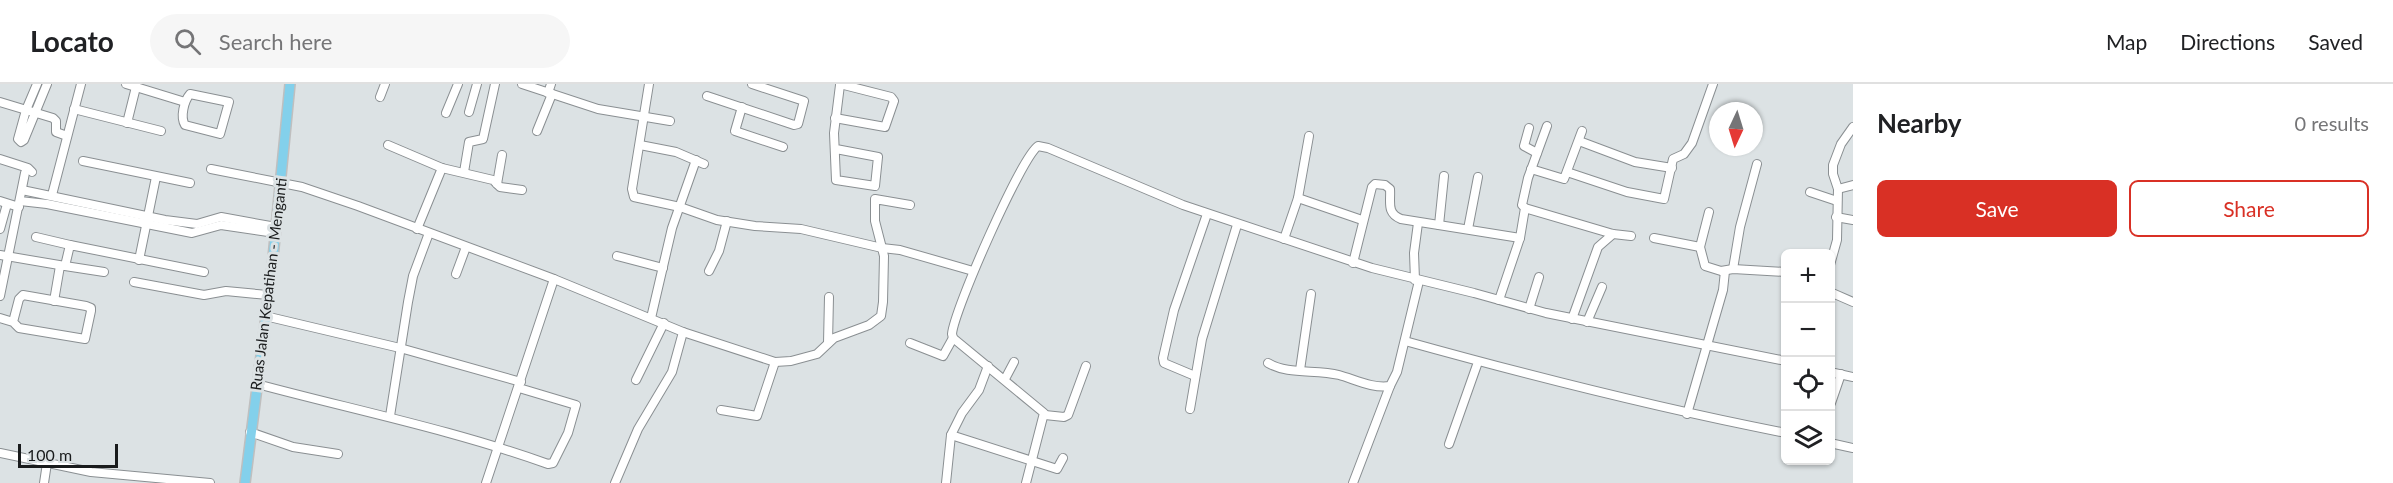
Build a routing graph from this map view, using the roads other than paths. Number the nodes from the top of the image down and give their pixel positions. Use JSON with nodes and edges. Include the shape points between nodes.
{"nodes":[{"id":1,"x":37,"y":84,"type":"edge"},
{"id":2,"x":47,"y":84,"type":"edge"},
{"id":3,"x":81,"y":84,"type":"edge"},
{"id":4,"x":126,"y":84,"type":"edge"},
{"id":5,"x":290,"y":84,"type":"edge"},
{"id":6,"x":385,"y":84,"type":"edge"},
{"id":7,"x":458,"y":84,"type":"edge"},
{"id":8,"x":477,"y":84,"type":"edge"},
{"id":9,"x":495,"y":84,"type":"edge"},
{"id":10,"x":522,"y":84,"type":"edge"},
{"id":11,"x":550,"y":84,"type":"edge"},
{"id":12,"x":649,"y":84,"type":"edge"},
{"id":13,"x":752,"y":84,"type":"edge"},
{"id":14,"x":1713,"y":84,"type":"edge"},
{"id":15,"x":840,"y":85,"type":"edge"},
{"id":16,"x":136,"y":87,"type":"junction"},
{"id":17,"x":550,"y":94,"type":"junction"},
{"id":18,"x":707,"y":96,"type":"dead end"},
{"id":19,"x":380,"y":97,"type":"dead end"},
{"id":20,"x":0,"y":102,"type":"edge"},
{"id":21,"x":185,"y":102,"type":"junction"},
{"id":22,"x":742,"y":107,"type":"junction"},
{"id":23,"x":74,"y":109,"type":"junction"},
{"id":24,"x":26,"y":110,"type":"junction"},
{"id":25,"x":35,"y":112,"type":"junction"},
{"id":26,"x":469,"y":112,"type":"dead end"},
{"id":27,"x":446,"y":113,"type":"dead end"},
{"id":28,"x":644,"y":117,"type":"junction"},
{"id":29,"x":835,"y":118,"type":"junction"},
{"id":30,"x":670,"y":121,"type":"dead end"},
{"id":31,"x":127,"y":123,"type":"junction"},
{"id":32,"x":1546,"y":126,"type":"dead end"},
{"id":33,"x":1853,"y":127,"type":"edge"},
{"id":34,"x":1529,"y":128,"type":"dead end"},
{"id":35,"x":161,"y":131,"type":"dead end"},
{"id":36,"x":537,"y":131,"type":"dead end"},
{"id":37,"x":1582,"y":131,"type":"dead end"},
{"id":38,"x":68,"y":136,"type":"junction"},
{"id":39,"x":1309,"y":136,"type":"dead end"},
{"id":40,"x":1579,"y":141,"type":"junction"},
{"id":41,"x":640,"y":145,"type":"junction"},
{"id":42,"x":388,"y":146,"type":"dead end"},
{"id":43,"x":783,"y":147,"type":"dead end"},
{"id":44,"x":836,"y":149,"type":"junction"},
{"id":45,"x":1537,"y":153,"type":"junction"},
{"id":46,"x":502,"y":155,"type":"dead end"},
{"id":47,"x":0,"y":159,"type":"edge"},
{"id":48,"x":83,"y":161,"type":"dead end"},
{"id":49,"x":6,"y":164,"type":"edge"},
{"id":50,"x":1757,"y":164,"type":"dead end"},
{"id":51,"x":211,"y":168,"type":"dead end"},
{"id":52,"x":442,"y":168,"type":"junction"},
{"id":53,"x":1672,"y":168,"type":"junction"},
{"id":54,"x":1531,"y":169,"type":"junction"},
{"id":55,"x":464,"y":172,"type":"junction"},
{"id":56,"x":1568,"y":172,"type":"junction"},
{"id":57,"x":1444,"y":176,"type":"dead end"},
{"id":58,"x":156,"y":177,"type":"junction"},
{"id":59,"x":1478,"y":177,"type":"dead end"},
{"id":60,"x":280,"y":182,"type":"junction"},
{"id":61,"x":190,"y":183,"type":"dead end"},
{"id":62,"x":497,"y":183,"type":"junction"},
{"id":63,"x":1853,"y":185,"type":"edge"},
{"id":64,"x":1839,"y":189,"type":"junction"},
{"id":65,"x":522,"y":190,"type":"dead end"},
{"id":66,"x":25,"y":191,"type":"junction"},
{"id":67,"x":1810,"y":192,"type":"dead end"},
{"id":68,"x":52,"y":195,"type":"junction"},
{"id":69,"x":1298,"y":198,"type":"junction"},
{"id":70,"x":1837,"y":201,"type":"junction"},
{"id":71,"x":83,"y":202,"type":"junction"},
{"id":72,"x":4,"y":203,"type":"edge"},
{"id":73,"x":20,"y":204,"type":"junction"},
{"id":74,"x":910,"y":205,"type":"dead end"},
{"id":75,"x":680,"y":207,"type":"junction"},
{"id":76,"x":1526,"y":208,"type":"junction"},
{"id":77,"x":80,"y":211,"type":"junction"},
{"id":78,"x":1708,"y":212,"type":"dead end"},
{"id":79,"x":1207,"y":214,"type":"junction"},
{"id":80,"x":1836,"y":217,"type":"junction"},
{"id":81,"x":148,"y":220,"type":"junction"},
{"id":82,"x":1362,"y":220,"type":"junction"},
{"id":83,"x":1853,"y":220,"type":"edge"},
{"id":84,"x":728,"y":221,"type":"junction"},
{"id":85,"x":1418,"y":223,"type":"junction"},
{"id":86,"x":1237,"y":225,"type":"junction"},
{"id":87,"x":1439,"y":225,"type":"junction"},
{"id":88,"x":0,"y":229,"type":"edge"},
{"id":89,"x":417,"y":229,"type":"junction"},
{"id":90,"x":1468,"y":229,"type":"junction"},
{"id":91,"x":276,"y":230,"type":"junction"},
{"id":92,"x":429,"y":233,"type":"junction"},
{"id":93,"x":1613,"y":234,"type":"junction"},
{"id":94,"x":1631,"y":236,"type":"dead end"},
{"id":95,"x":36,"y":237,"type":"dead end"},
{"id":96,"x":1520,"y":238,"type":"junction"},
{"id":97,"x":1654,"y":238,"type":"dead end"},
{"id":98,"x":1284,"y":239,"type":"junction"},
{"id":99,"x":70,"y":245,"type":"junction"},
{"id":100,"x":466,"y":247,"type":"junction"},
{"id":101,"x":1700,"y":247,"type":"junction"},
{"id":102,"x":882,"y":248,"type":"junction"},
{"id":103,"x":1834,"y":249,"type":"edge"},
{"id":104,"x":3,"y":255,"type":"edge"},
{"id":105,"x":617,"y":256,"type":"dead end"},
{"id":106,"x":139,"y":260,"type":"junction"},
{"id":107,"x":1353,"y":263,"type":"junction"},
{"id":108,"x":62,"y":266,"type":"junction"},
{"id":109,"x":663,"y":268,"type":"junction"},
{"id":110,"x":1729,"y":270,"type":"junction"},
{"id":111,"x":709,"y":271,"type":"dead end"},
{"id":112,"x":973,"y":271,"type":"junction"},
{"id":113,"x":104,"y":272,"type":"dead end"},
{"id":114,"x":204,"y":272,"type":"dead end"},
{"id":115,"x":1781,"y":273,"type":"edge"},
{"id":116,"x":456,"y":274,"type":"dead end"},
{"id":117,"x":1539,"y":277,"type":"dead end"},
{"id":118,"x":554,"y":279,"type":"junction"},
{"id":119,"x":1417,"y":281,"type":"junction"},
{"id":120,"x":134,"y":282,"type":"dead end"},
{"id":121,"x":1602,"y":286,"type":"dead end"},
{"id":122,"x":1311,"y":294,"type":"dead end"},
{"id":123,"x":1835,"y":294,"type":"edge"},
{"id":124,"x":0,"y":296,"type":"edge"},
{"id":125,"x":268,"y":296,"type":"junction"},
{"id":126,"x":830,"y":297,"type":"dead end"},
{"id":127,"x":1499,"y":300,"type":"junction"},
{"id":128,"x":54,"y":301,"type":"junction"},
{"id":129,"x":1853,"y":302,"type":"edge"},
{"id":130,"x":1529,"y":309,"type":"junction"},
{"id":131,"x":265,"y":316,"type":"junction"},
{"id":132,"x":0,"y":318,"type":"edge"},
{"id":133,"x":651,"y":318,"type":"junction"},
{"id":134,"x":1572,"y":319,"type":"junction"},
{"id":135,"x":14,"y":322,"type":"junction"},
{"id":136,"x":1587,"y":322,"type":"junction"},
{"id":137,"x":664,"y":323,"type":"junction"},
{"id":138,"x":682,"y":332,"type":"junction"},
{"id":139,"x":953,"y":339,"type":"junction"},
{"id":140,"x":1405,"y":341,"type":"junction"},
{"id":141,"x":828,"y":343,"type":"junction"},
{"id":142,"x":910,"y":343,"type":"dead end"},
{"id":143,"x":1706,"y":346,"type":"junction"},
{"id":144,"x":400,"y":348,"type":"junction"},
{"id":145,"x":1781,"y":359,"type":"edge"},
{"id":146,"x":775,"y":362,"type":"junction"},
{"id":147,"x":1014,"y":362,"type":"dead end"},
{"id":148,"x":1478,"y":362,"type":"junction"},
{"id":149,"x":1268,"y":363,"type":"dead end"},
{"id":150,"x":988,"y":366,"type":"junction"},
{"id":151,"x":1086,"y":366,"type":"dead end"},
{"id":152,"x":1300,"y":370,"type":"junction"},
{"id":153,"x":1835,"y":373,"type":"edge"},
{"id":154,"x":1841,"y":374,"type":"junction"},
{"id":155,"x":1195,"y":376,"type":"junction"},
{"id":156,"x":1853,"y":377,"type":"edge"},
{"id":157,"x":1005,"y":379,"type":"junction"},
{"id":158,"x":636,"y":380,"type":"dead end"},
{"id":159,"x":257,"y":384,"type":"junction"},
{"id":160,"x":520,"y":385,"type":"junction"},
{"id":161,"x":1390,"y":386,"type":"junction"},
{"id":162,"x":1835,"y":391,"type":"edge"},
{"id":163,"x":1190,"y":409,"type":"dead end"},
{"id":164,"x":721,"y":410,"type":"dead end"},
{"id":165,"x":1687,"y":414,"type":"junction"},
{"id":166,"x":1045,"y":415,"type":"junction"},
{"id":167,"x":390,"y":416,"type":"junction"},
{"id":168,"x":250,"y":432,"type":"junction"},
{"id":169,"x":1781,"y":432,"type":"edge"},
{"id":170,"x":951,"y":435,"type":"junction"},
{"id":171,"x":1449,"y":444,"type":"dead end"},
{"id":172,"x":1835,"y":444,"type":"edge"},
{"id":173,"x":498,"y":446,"type":"junction"},
{"id":174,"x":1853,"y":448,"type":"edge"},
{"id":175,"x":0,"y":453,"type":"edge"},
{"id":176,"x":338,"y":454,"type":"dead end"},
{"id":177,"x":1063,"y":458,"type":"dead end"},
{"id":178,"x":1031,"y":462,"type":"junction"},
{"id":179,"x":47,"y":463,"type":"junction"},
{"id":180,"x":44,"y":483,"type":"edge"},
{"id":181,"x":210,"y":483,"type":"edge"},
{"id":182,"x":245,"y":483,"type":"edge"},
{"id":183,"x":486,"y":483,"type":"edge"},
{"id":184,"x":615,"y":483,"type":"edge"},
{"id":185,"x":946,"y":483,"type":"edge"},
{"id":186,"x":1026,"y":483,"type":"edge"},
{"id":187,"x":1353,"y":483,"type":"edge"}],
"edges":[{"from":1,"to":24,"type":"street"},
{"from":2,"to":25,"type":"street"},
{"from":3,"to":23,"type":"street"},
{"from":4,"to":16,"type":"street"},
{"from":5,"to":60,"type":"main road","name":"Ruas Jalan Kepatihan - Menganti"},
{"from":6,"to":19,"type":"street"},
{"from":7,"to":27,"type":"street"},
{"from":8,"to":26,"type":"street"},
{"from":9,"to":55,"type":"street","via":[[483,140],[470,141]]},
{"from":10,"to":17,"type":"street"},
{"from":11,"to":17,"type":"street"},
{"from":12,"to":28,"type":"street"},
{"from":13,"to":22,"type":"street","via":[[804,101],[800,122],[794,125]]},
{"from":14,"to":53,"type":"street","via":[[1692,142],[1684,154],[1673,159]]},
{"from":15,"to":29,"type":"street"},
{"from":15,"to":29,"type":"street","via":[[894,101],[885,128]]},
{"from":16,"to":21,"type":"street"},
{"from":16,"to":31,"type":"street"},
{"from":17,"to":28,"type":"street","via":[[598,109]]},
{"from":17,"to":36,"type":"street"},
{"from":18,"to":22,"type":"street"},
{"from":20,"to":24,"type":"street"},
{"from":21,"to":21,"type":"street","via":[[190,94],[226,100],[229,105],[222,132],[216,134],[184,125]]},
{"from":22,"to":43,"type":"street","via":[[735,131]]},
{"from":23,"to":31,"type":"street"},
{"from":23,"to":38,"type":"street"},
{"from":24,"to":25,"type":"street"},
{"from":24,"to":25,"type":"street","via":[[18,139],[21,142]]},
{"from":25,"to":38,"type":"street","via":[[54,118],[56,132]]},
{"from":28,"to":30,"type":"street"},
{"from":28,"to":41,"type":"street"},
{"from":29,"to":44,"type":"street"},
{"from":31,"to":35,"type":"street"},
{"from":32,"to":45,"type":"street"},
{"from":33,"to":64,"type":"street","via":[[1834,159],[1833,174]]},
{"from":34,"to":45,"type":"street","via":[[1524,146]]},
{"from":37,"to":40,"type":"street"},
{"from":38,"to":68,"type":"street"},
{"from":39,"to":69,"type":"street"},
{"from":40,"to":53,"type":"street","via":[[1635,162]]},
{"from":40,"to":56,"type":"street"},
{"from":41,"to":75,"type":"street","via":[[634,197]]},
{"from":41,"to":75,"type":"street","via":[[676,152],[700,162]]},
{"from":42,"to":52,"type":"street"},
{"from":44,"to":44,"type":"street","via":[[836,180],[874,186],[878,157]]},
{"from":45,"to":54,"type":"street"},
{"from":46,"to":62,"type":"street"},
{"from":47,"to":49,"type":"street"},
{"from":48,"to":58,"type":"street"},
{"from":49,"to":66,"type":"street","via":[[28,172]]},
{"from":50,"to":110,"type":"street"},
{"from":51,"to":60,"type":"street"},
{"from":52,"to":55,"type":"street"},
{"from":52,"to":89,"type":"street"},
{"from":53,"to":56,"type":"street","via":[[1665,198],[1661,200]]},
{"from":54,"to":56,"type":"street","via":[[1562,180]]},
{"from":54,"to":76,"type":"street","via":[[1522,205]]},
{"from":55,"to":62,"type":"street"},
{"from":57,"to":87,"type":"street"},
{"from":58,"to":61,"type":"street"},
{"from":58,"to":81,"type":"street"},
{"from":59,"to":90,"type":"street"},
{"from":60,"to":89,"type":"street"},
{"from":60,"to":91,"type":"main road","name":"Ruas Jalan Kepatihan - Menganti"},
{"from":62,"to":65,"type":"street","via":[[500,187]]},
{"from":63,"to":64,"type":"street"},
{"from":64,"to":70,"type":"street"},
{"from":66,"to":68,"type":"street"},
{"from":66,"to":73,"type":"street"},
{"from":67,"to":70,"type":"street"},
{"from":68,"to":71,"type":"street"},
{"from":69,"to":82,"type":"street"},
{"from":69,"to":98,"type":"street"},
{"from":70,"to":80,"type":"street"},
{"from":71,"to":77,"type":"street"},
{"from":71,"to":81,"type":"street"},
{"from":72,"to":73,"type":"street"},
{"from":72,"to":88,"type":"street"},
{"from":73,"to":77,"type":"street"},
{"from":73,"to":104,"type":"street"},
{"from":74,"to":102,"type":"street","via":[[875,199],[875,221]]},
{"from":75,"to":84,"type":"street"},
{"from":75,"to":109,"type":"street"},
{"from":76,"to":93,"type":"street"},
{"from":76,"to":96,"type":"street"},
{"from":77,"to":81,"type":"street"},
{"from":78,"to":101,"type":"street"},
{"from":79,"to":86,"type":"street"},
{"from":79,"to":112,"type":"street","via":[[1038,146],[1028,158]]},
{"from":79,"to":155,"type":"street","via":[[1174,310],[1163,358],[1164,363]]},
{"from":80,"to":83,"type":"street"},
{"from":80,"to":103,"type":"street"},
{"from":81,"to":91,"type":"street","via":[[212,224],[221,217]]},
{"from":81,"to":106,"type":"street"},
{"from":82,"to":85,"type":"street","via":[[1372,187],[1378,184],[1390,189],[1390,209],[1395,216]]},
{"from":82,"to":107,"type":"street"},
{"from":84,"to":102,"type":"street","via":[[801,230]]},
{"from":84,"to":111,"type":"street"},
{"from":85,"to":87,"type":"street"},
{"from":85,"to":119,"type":"street","via":[[1414,254]]},
{"from":86,"to":98,"type":"street"},
{"from":86,"to":155,"type":"street","via":[[1202,339]]},
{"from":87,"to":90,"type":"street"},
{"from":89,"to":92,"type":"street"},
{"from":90,"to":96,"type":"street"},
{"from":91,"to":125,"type":"main road","name":"Ruas Jalan Kepatihan - Menganti"},
{"from":92,"to":100,"type":"street"},
{"from":92,"to":144,"type":"street","via":[[413,276]]},
{"from":93,"to":94,"type":"street"},
{"from":93,"to":134,"type":"street","via":[[1599,247]]},
{"from":95,"to":99,"type":"street"},
{"from":96,"to":127,"type":"street"},
{"from":97,"to":101,"type":"street"},
{"from":98,"to":107,"type":"street"},
{"from":99,"to":106,"type":"street"},
{"from":99,"to":108,"type":"street"},
{"from":100,"to":116,"type":"street"},
{"from":100,"to":118,"type":"street"},
{"from":101,"to":110,"type":"street","via":[[1705,266]]},
{"from":102,"to":112,"type":"street"},
{"from":102,"to":141,"type":"street","via":[[882,312],[878,320]]},
{"from":104,"to":108,"type":"street"},
{"from":104,"to":124,"type":"street"},
{"from":105,"to":109,"type":"street"},
{"from":106,"to":114,"type":"street"},
{"from":107,"to":119,"type":"street"},
{"from":108,"to":113,"type":"street"},
{"from":108,"to":128,"type":"street"},
{"from":109,"to":133,"type":"street"},
{"from":110,"to":115,"type":"street"},
{"from":110,"to":143,"type":"street"},
{"from":112,"to":139,"type":"street","via":[[955,316]]},
{"from":117,"to":130,"type":"street"},
{"from":118,"to":133,"type":"street"},
{"from":118,"to":160,"type":"street"},
{"from":119,"to":127,"type":"street"},
{"from":119,"to":140,"type":"street"},
{"from":120,"to":125,"type":"street","via":[[204,295],[226,291]]},
{"from":121,"to":136,"type":"street"},
{"from":122,"to":152,"type":"street"},
{"from":123,"to":129,"type":"street"},
{"from":125,"to":131,"type":"main road","name":"Ruas Jalan Kepatihan - Menganti"},
{"from":126,"to":141,"type":"street"},
{"from":127,"to":130,"type":"street"},
{"from":128,"to":135,"type":"street","via":[[20,296]]},
{"from":128,"to":135,"type":"street","via":[[91,308],[85,339],[19,328]]},
{"from":130,"to":134,"type":"street"},
{"from":131,"to":144,"type":"street"},
{"from":131,"to":159,"type":"main road","name":"Ruas Jalan Kepatihan - Menganti"},
{"from":132,"to":135,"type":"street"},
{"from":133,"to":137,"type":"street"},
{"from":134,"to":136,"type":"street"},
{"from":136,"to":143,"type":"street"},
{"from":137,"to":138,"type":"street"},
{"from":137,"to":158,"type":"street"},
{"from":138,"to":146,"type":"street"},
{"from":138,"to":184,"type":"street","via":[[672,372],[638,429]]},
{"from":139,"to":142,"type":"street","via":[[944,356]]},
{"from":139,"to":150,"type":"street"},
{"from":140,"to":148,"type":"street"},
{"from":140,"to":161,"type":"street"},
{"from":141,"to":146,"type":"street","via":[[817,354]]},
{"from":143,"to":145,"type":"street"},
{"from":143,"to":165,"type":"street"},
{"from":144,"to":160,"type":"street"},
{"from":144,"to":167,"type":"street"},
{"from":146,"to":164,"type":"street","via":[[757,416]]},
{"from":147,"to":157,"type":"street"},
{"from":148,"to":165,"type":"street"},
{"from":148,"to":171,"type":"street"},
{"from":149,"to":152,"type":"street"},
{"from":150,"to":157,"type":"street"},
{"from":150,"to":170,"type":"street","via":[[979,390]]},
{"from":151,"to":166,"type":"street","via":[[1068,415]]},
{"from":152,"to":161,"type":"street"},
{"from":153,"to":154,"type":"street"},
{"from":154,"to":156,"type":"street"},
{"from":154,"to":162,"type":"street"},
{"from":155,"to":163,"type":"street"},
{"from":157,"to":166,"type":"street"},
{"from":159,"to":167,"type":"street"},
{"from":159,"to":168,"type":"main road","name":"Ruas Jalan Kepatihan - Menganti"},
{"from":160,"to":173,"type":"street"},
{"from":160,"to":173,"type":"street","via":[[574,404],[577,408],[568,433],[551,464]]},
{"from":161,"to":187,"type":"street"},
{"from":165,"to":169,"type":"street"},
{"from":166,"to":178,"type":"street"},
{"from":167,"to":173,"type":"street"},
{"from":168,"to":176,"type":"street","via":[[293,447]]},
{"from":168,"to":182,"type":"main road","name":"Ruas Jalan Kepatihan - Menganti"},
{"from":170,"to":178,"type":"street"},
{"from":170,"to":185,"type":"street"},
{"from":172,"to":174,"type":"street"},
{"from":173,"to":183,"type":"street"},
{"from":175,"to":179,"type":"street"},
{"from":177,"to":178,"type":"street","via":[[1057,470]]},
{"from":178,"to":186,"type":"street"},
{"from":179,"to":180,"type":"street"},
{"from":179,"to":181,"type":"street"}]}
